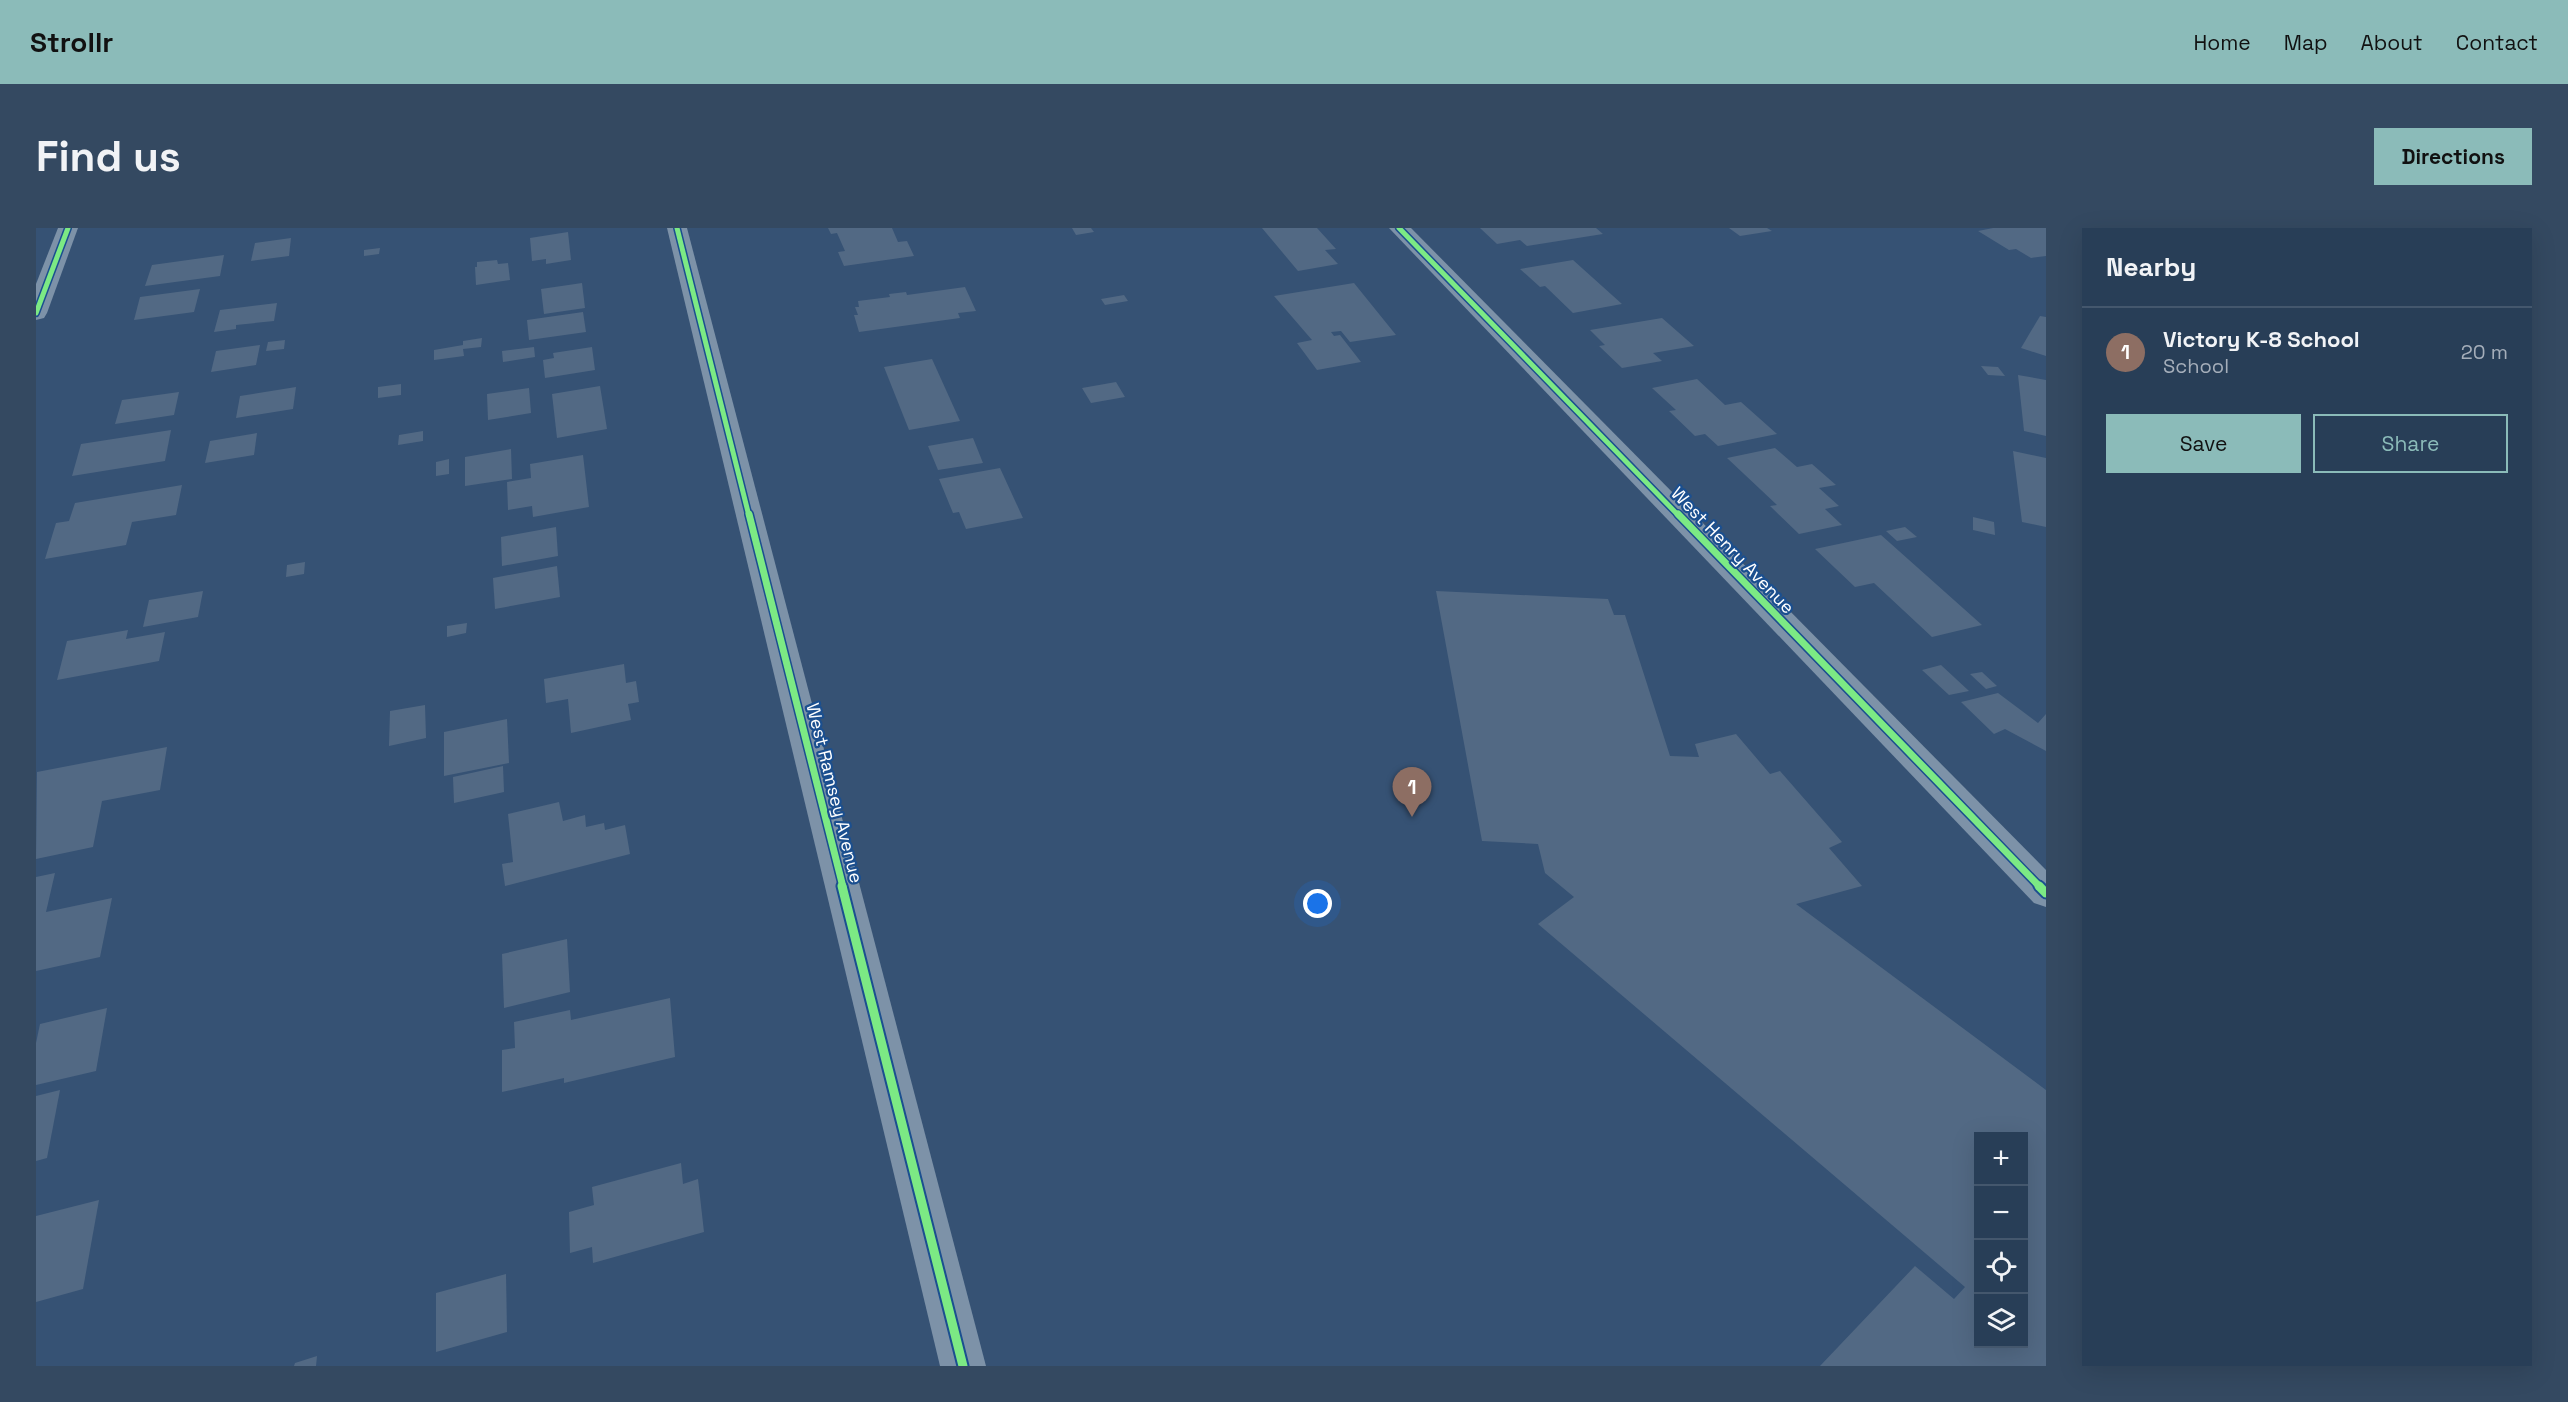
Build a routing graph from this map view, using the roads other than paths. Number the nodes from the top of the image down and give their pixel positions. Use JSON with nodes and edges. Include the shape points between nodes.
{"nodes":[{"id":1,"x":68,"y":228,"type":"edge"},
{"id":2,"x":677,"y":228,"type":"edge"},
{"id":3,"x":1399,"y":228,"type":"edge"},
{"id":4,"x":36,"y":313,"type":"edge"},
{"id":5,"x":2046,"y":893,"type":"edge"},
{"id":6,"x":963,"y":1366,"type":"edge"}],
"edges":[{"from":1,"to":4,"type":"street"},
{"from":2,"to":6,"type":"street","name":"West Ramsey Avenue"},
{"from":3,"to":5,"type":"street","name":"West Henry Avenue"}]}
